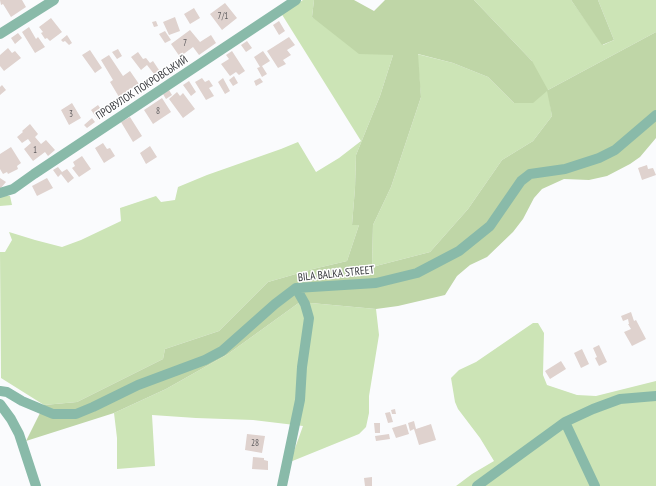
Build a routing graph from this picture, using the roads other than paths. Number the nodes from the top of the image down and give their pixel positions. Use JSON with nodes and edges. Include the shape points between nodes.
{"nodes":[{"id":1,"x":54,"y":0,"type":"edge"},
{"id":2,"x":296,"y":0,"type":"edge"},
{"id":3,"x":0,"y":34,"type":"edge"},
{"id":4,"x":656,"y":115,"type":"edge"},
{"id":5,"x":0,"y":193,"type":"edge"},
{"id":6,"x":296,"y":288,"type":"junction"},
{"id":7,"x":0,"y":391,"type":"edge"},
{"id":8,"x":656,"y":396,"type":"edge"},
{"id":9,"x":0,"y":404,"type":"edge"},
{"id":10,"x":565,"y":422,"type":"junction"},
{"id":11,"x":481,"y":485,"type":"edge"},
{"id":12,"x":36,"y":486,"type":"edge"},
{"id":13,"x":282,"y":486,"type":"edge"},
{"id":14,"x":595,"y":486,"type":"edge"}],
"edges":[{"from":1,"to":3,"type":"street"},
{"from":2,"to":5,"type":"street","name":"ПРОВУЛОК ПОКРОВСЬКИЙ","via":[[13,189]]},
{"from":4,"to":6,"type":"street","name":"BILA BALKA STREET","via":[[615,150],[599,158],[564,169],[530,174],[521,181],[490,226],[459,251],[417,273],[376,283]]},
{"from":6,"to":7,"type":"street","name":"BILA BALKA STREET","via":[[222,351],[138,385],[76,414],[53,414]]},
{"from":6,"to":13,"type":"street","via":[[309,318],[300,400]]},
{"from":8,"to":10,"type":"street","via":[[620,399]]},
{"from":9,"to":12,"type":"street","via":[[19,434]]},
{"from":10,"to":11,"type":"street"},
{"from":10,"to":14,"type":"street"}]}
